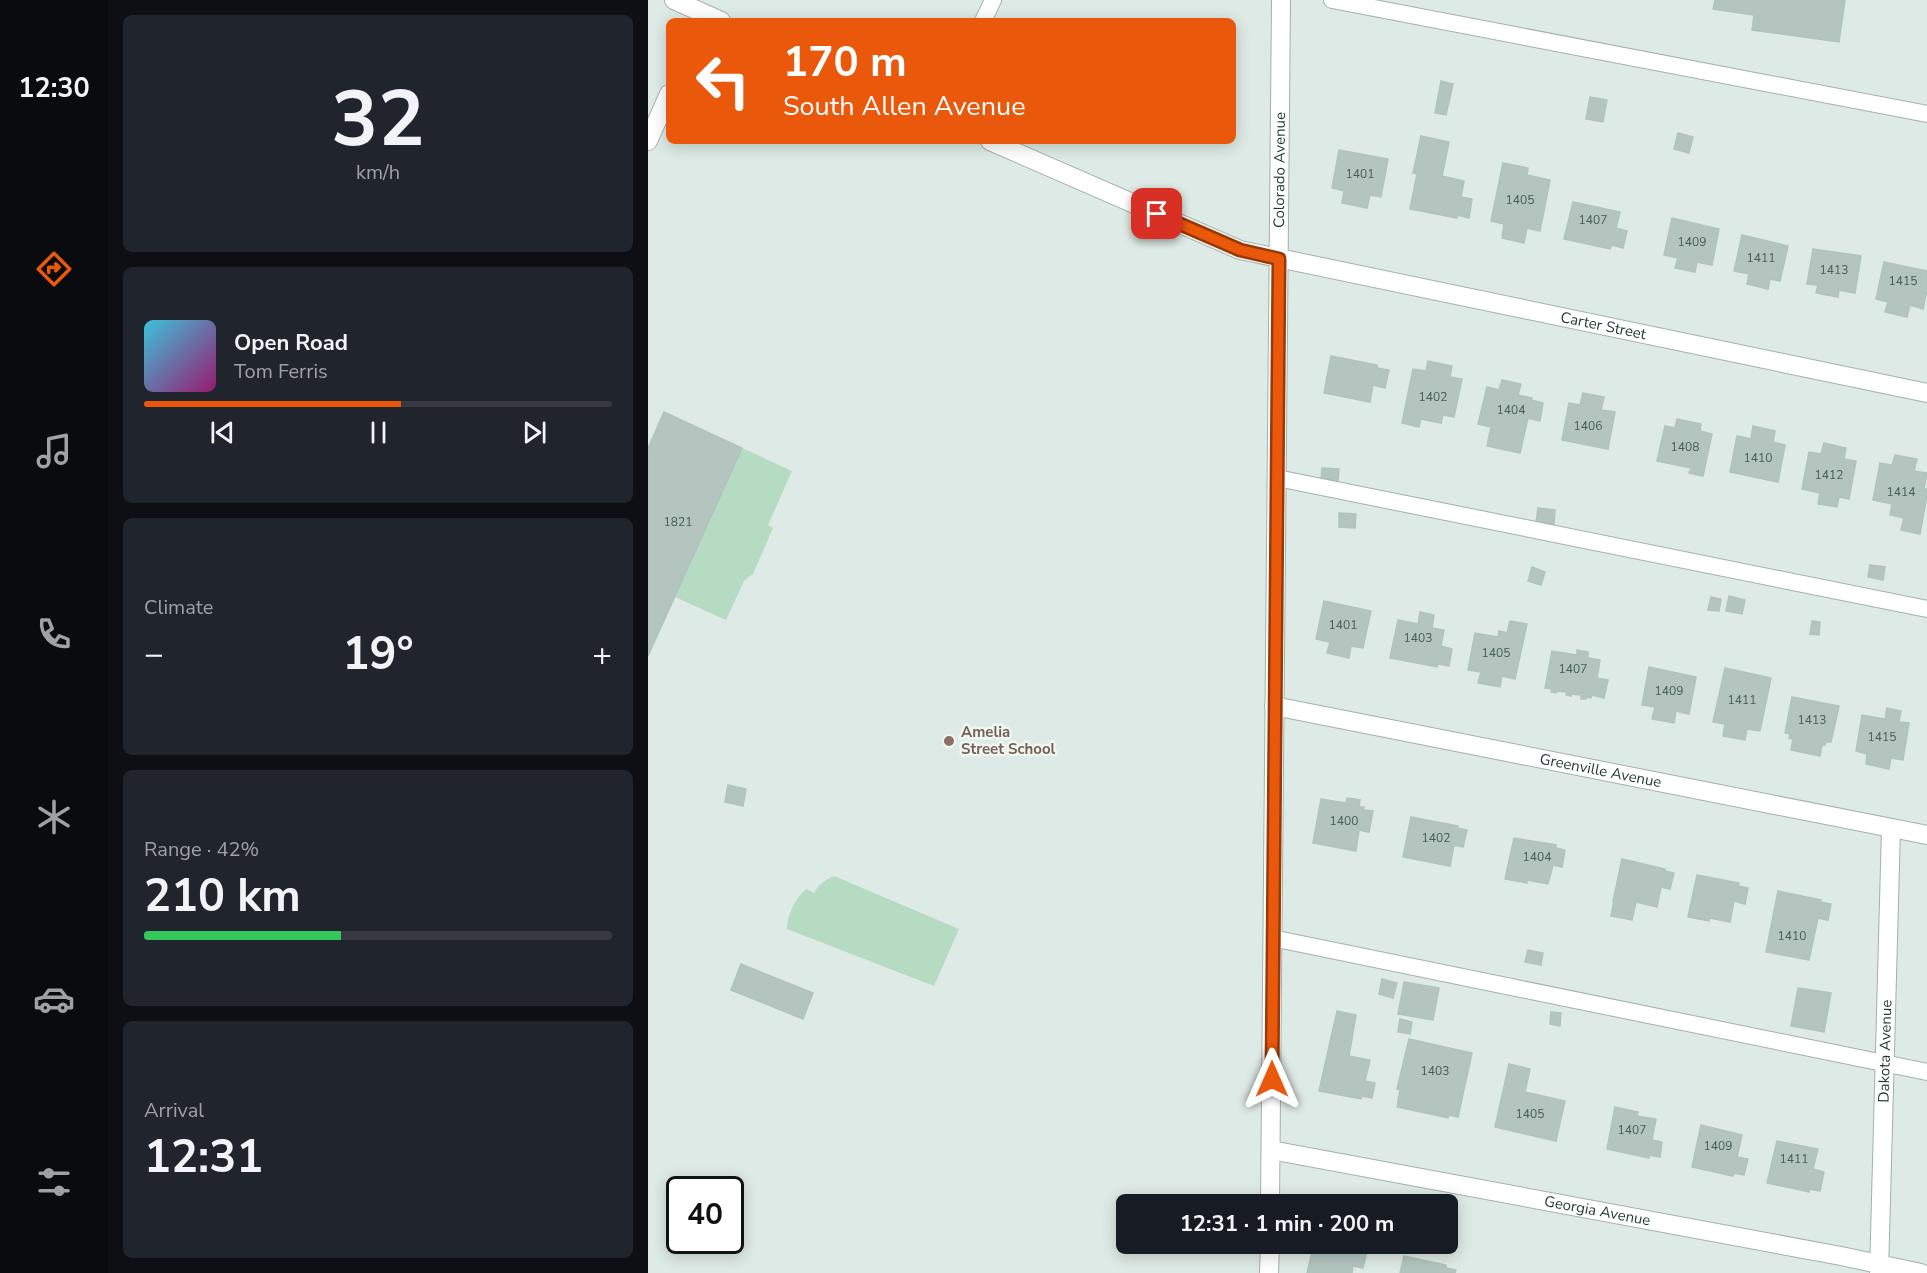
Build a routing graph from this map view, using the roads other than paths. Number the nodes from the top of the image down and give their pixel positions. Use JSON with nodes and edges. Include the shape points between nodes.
{"nodes":[{"id":1,"x":674,"y":0,"type":"edge"},
{"id":2,"x":993,"y":0,"type":"edge"},
{"id":3,"x":1281,"y":0,"type":"edge"},
{"id":4,"x":1332,"y":0,"type":"edge"},
{"id":5,"x":707,"y":18,"type":"edge"},
{"id":6,"x":984,"y":18,"type":"edge"},
{"id":7,"x":666,"y":101,"type":"edge"},
{"id":8,"x":1927,"y":114,"type":"edge"},
{"id":9,"x":648,"y":141,"type":"edge"},
{"id":10,"x":997,"y":144,"type":"edge"},
{"id":11,"x":1279,"y":259,"type":"junction"},
{"id":12,"x":1927,"y":393,"type":"edge"},
{"id":13,"x":1276,"y":478,"type":"junction"},
{"id":14,"x":1927,"y":609,"type":"edge"},
{"id":15,"x":1274,"y":706,"type":"junction"},
{"id":16,"x":1891,"y":828,"type":"junction"},
{"id":17,"x":1927,"y":835,"type":"edge"},
{"id":18,"x":1272,"y":938,"type":"junction"},
{"id":19,"x":1885,"y":1063,"type":"junction"},
{"id":20,"x":1927,"y":1072,"type":"edge"},
{"id":21,"x":1271,"y":1150,"type":"junction"},
{"id":22,"x":1270,"y":1194,"type":"edge"},
{"id":23,"x":1270,"y":1254,"type":"edge"},
{"id":24,"x":1879,"y":1269,"type":"edge"},
{"id":25,"x":1269,"y":1273,"type":"edge"},
{"id":26,"x":1921,"y":1273,"type":"edge"}],
"edges":[{"from":1,"to":5,"type":"street"},
{"from":2,"to":6,"type":"lane"},
{"from":3,"to":11,"type":"street","name":"Colorado Avenue"},
{"from":4,"to":8,"type":"lane"},
{"from":7,"to":9,"type":"street"},
{"from":10,"to":11,"type":"street","name":"Carter Street","via":[[1240,250]]},
{"from":11,"to":12,"type":"street","name":"Carter Street"},
{"from":11,"to":13,"type":"street","name":"Colorado Avenue"},
{"from":13,"to":14,"type":"lane"},
{"from":13,"to":15,"type":"street","name":"Colorado Avenue"},
{"from":15,"to":16,"type":"street","name":"Greenville Avenue"},
{"from":15,"to":18,"type":"street","name":"Colorado Avenue"},
{"from":16,"to":17,"type":"street","name":"Greenville Avenue"},
{"from":16,"to":19,"type":"street","name":"Dakota Avenue"},
{"from":18,"to":19,"type":"lane"},
{"from":18,"to":21,"type":"street","name":"Colorado Avenue"},
{"from":19,"to":20,"type":"lane"},
{"from":19,"to":24,"type":"street","name":"Dakota Avenue"},
{"from":21,"to":22,"type":"street","name":"Colorado Avenue"},
{"from":21,"to":24,"type":"street","name":"Georgia Avenue"},
{"from":23,"to":25,"type":"street"},
{"from":24,"to":26,"type":"street","name":"Georgia Avenue"}]}
